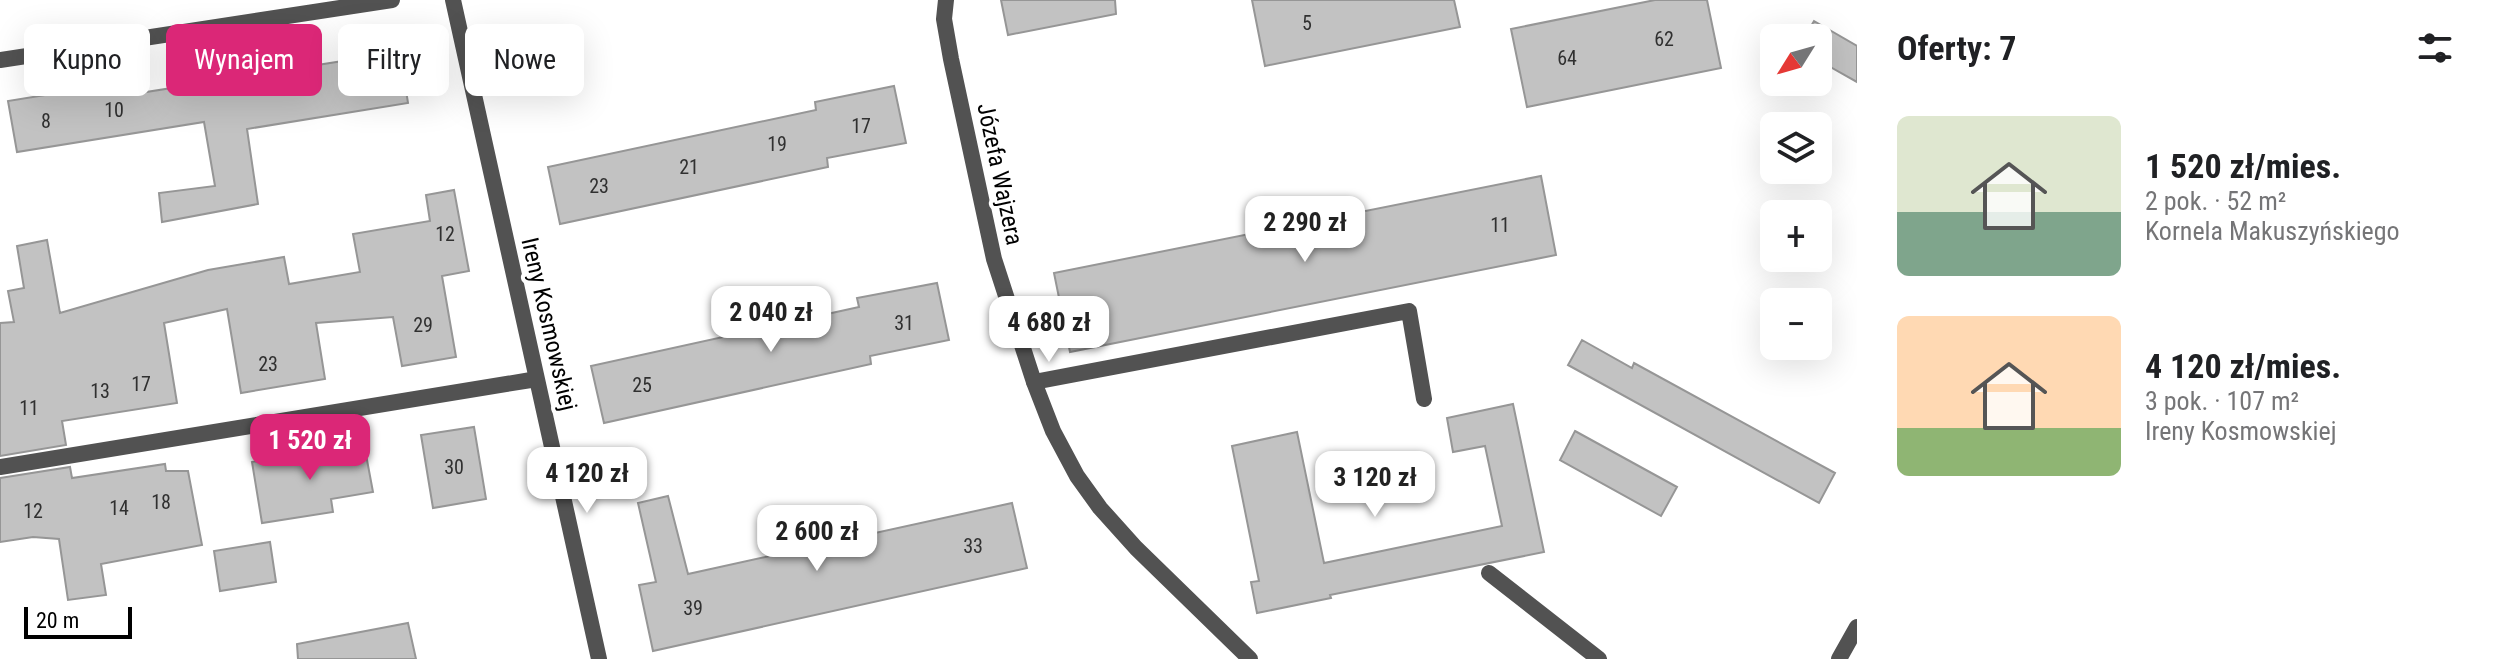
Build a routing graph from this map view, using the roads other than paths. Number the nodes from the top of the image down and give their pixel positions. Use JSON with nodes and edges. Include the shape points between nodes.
{"nodes":[{"id":1,"x":392,"y":0,"type":"edge"},
{"id":2,"x":453,"y":0,"type":"edge"},
{"id":3,"x":946,"y":0,"type":"edge"},
{"id":4,"x":0,"y":60,"type":"edge"},
{"id":5,"x":537,"y":379,"type":"junction"},
{"id":6,"x":1034,"y":382,"type":"junction"},
{"id":7,"x":1424,"y":399,"type":"dead end"},
{"id":8,"x":0,"y":467,"type":"edge"},
{"id":9,"x":1489,"y":573,"type":"dead end"},
{"id":10,"x":1857,"y":627,"type":"edge"},
{"id":11,"x":599,"y":659,"type":"edge"},
{"id":12,"x":1250,"y":659,"type":"edge"},
{"id":13,"x":1599,"y":659,"type":"edge"},
{"id":14,"x":1839,"y":659,"type":"edge"}],
"edges":[{"from":1,"to":4,"type":"street"},
{"from":2,"to":5,"type":"street","name":"Ireny Kosmowskiej"},
{"from":3,"to":6,"type":"street","name":"Józefa Wajzera","via":[[948,45],[978,191]]},
{"from":5,"to":8,"type":"street"},
{"from":5,"to":11,"type":"street","name":"Ireny Kosmowskiej"},
{"from":6,"to":7,"type":"street","via":[[1409,311]]},
{"from":6,"to":12,"type":"street","name":"Józefa Wajzera","via":[[1053,431],[1100,508]]},
{"from":9,"to":13,"type":"street"},
{"from":10,"to":14,"type":"street"}]}
